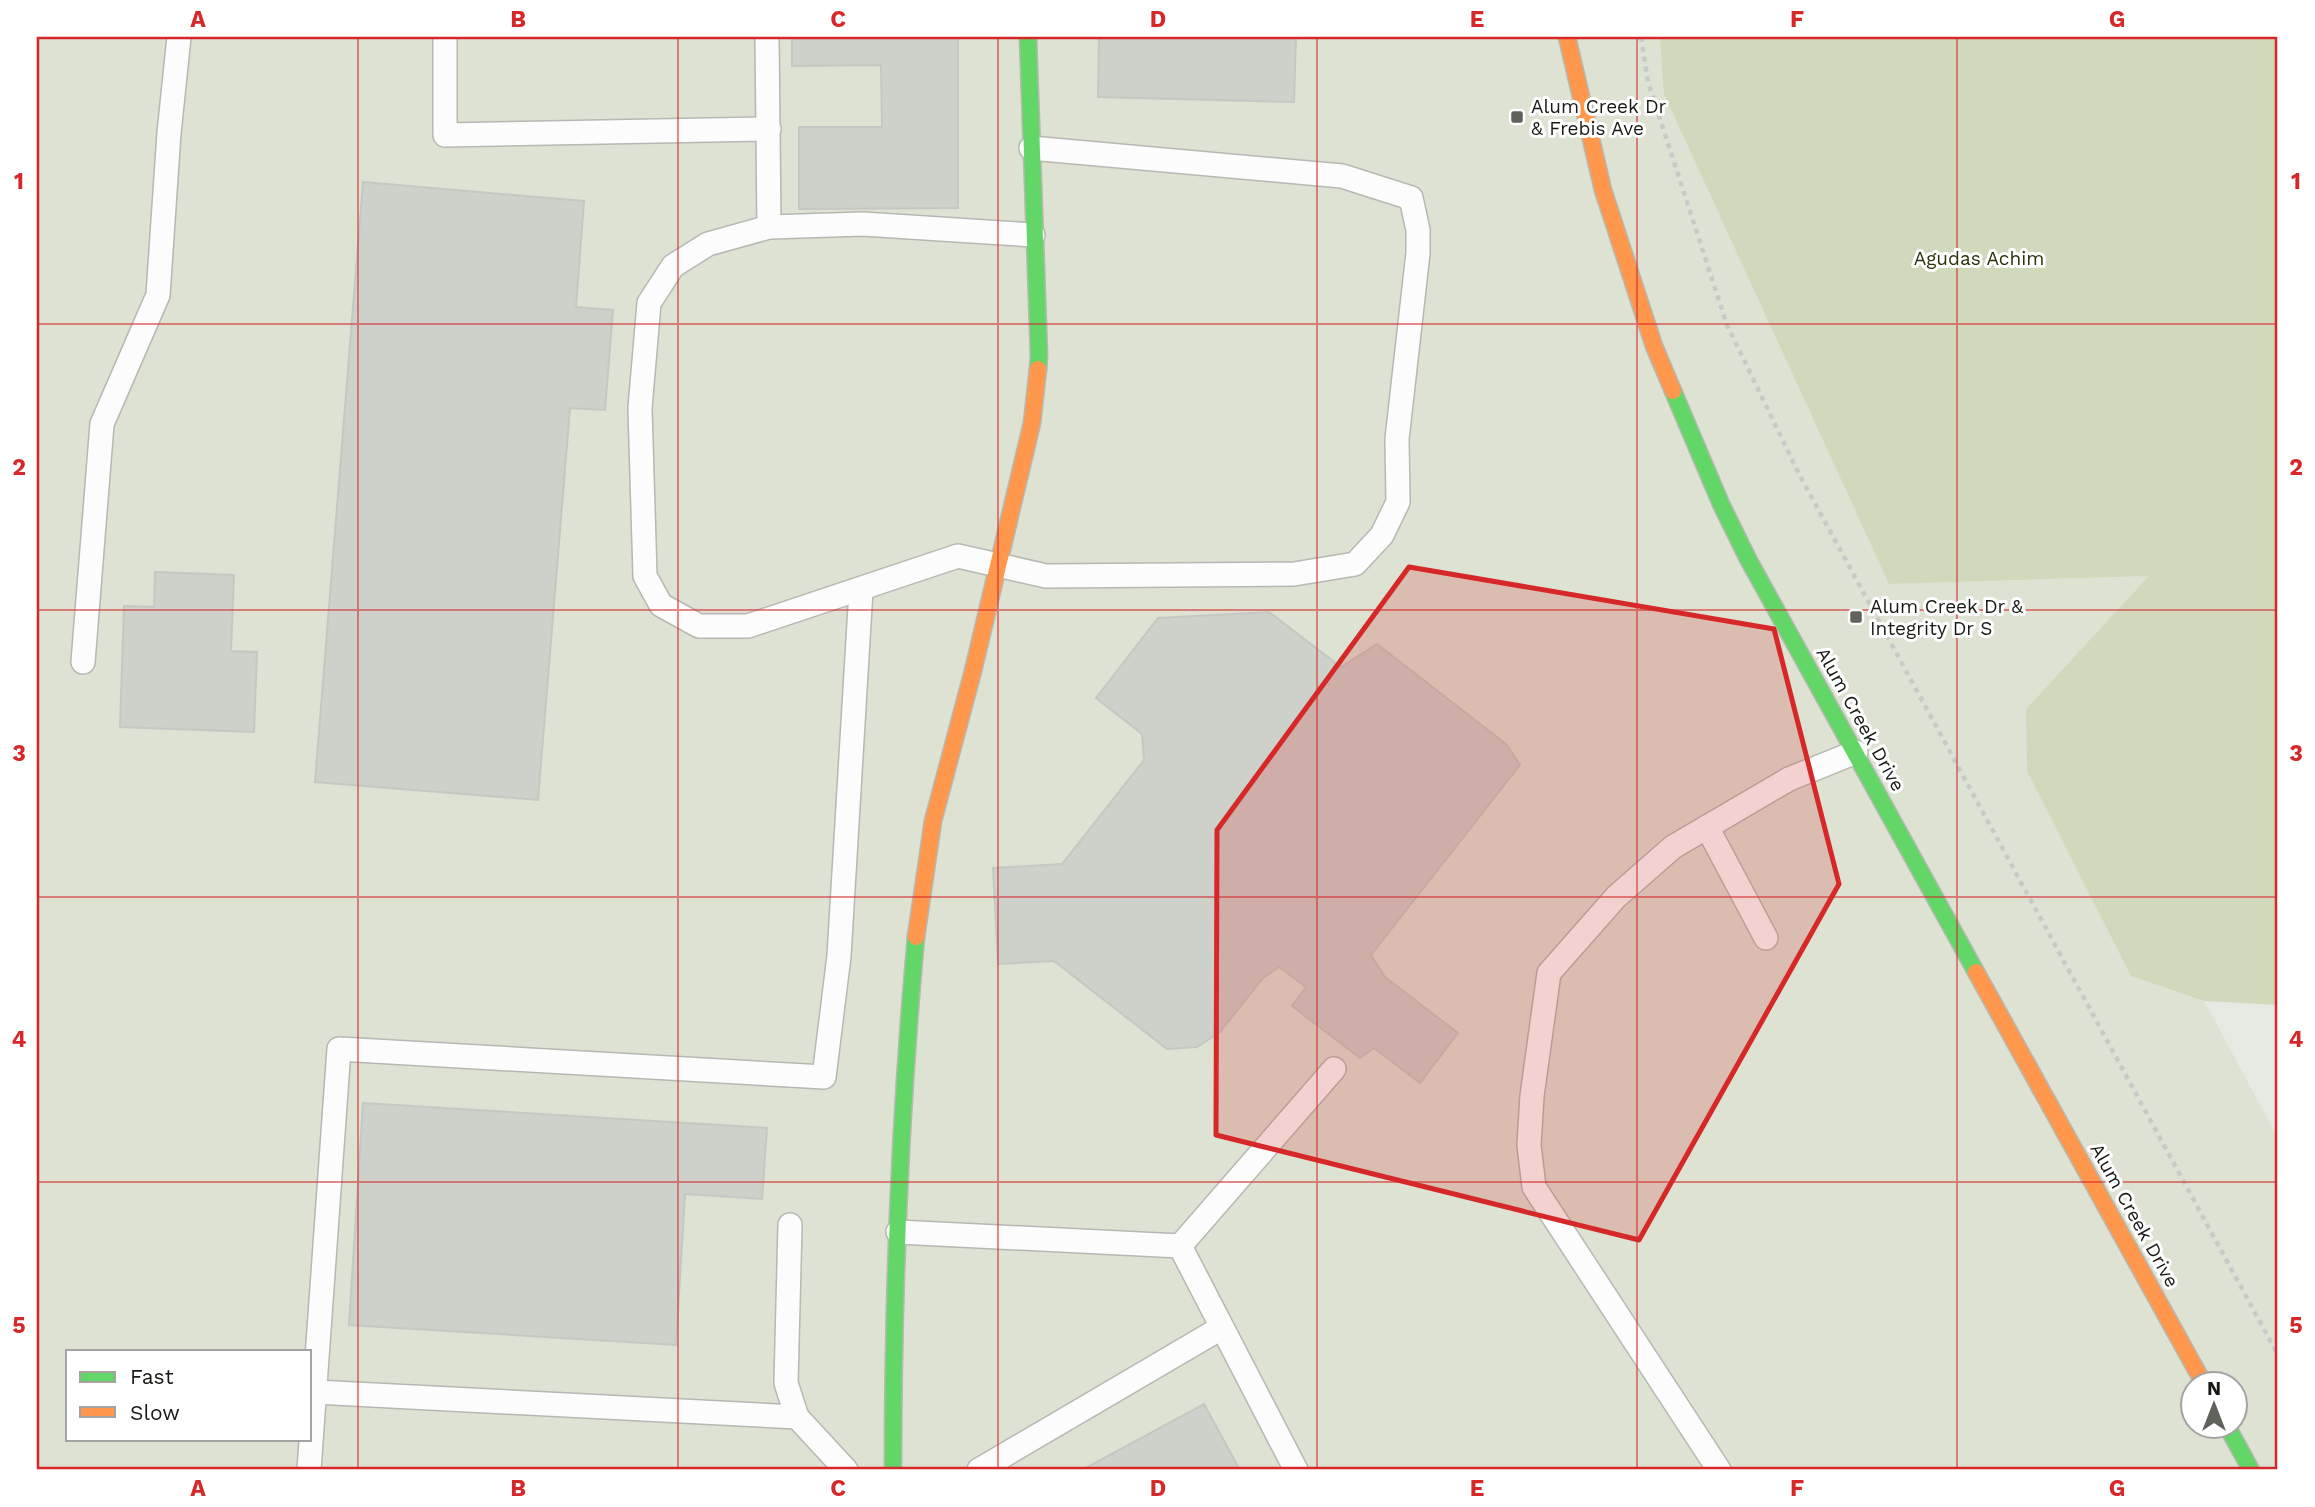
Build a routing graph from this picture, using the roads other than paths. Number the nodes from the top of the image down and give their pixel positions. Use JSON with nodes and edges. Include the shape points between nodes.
{"nodes":[{"id":1,"x":179,"y":37,"type":"edge"},
{"id":2,"x":445,"y":37,"type":"edge"},
{"id":3,"x":766,"y":37,"type":"edge"},
{"id":4,"x":1028,"y":37,"type":"edge"},
{"id":5,"x":1567,"y":37,"type":"edge"},
{"id":6,"x":769,"y":129,"type":"junction"},
{"id":7,"x":1031,"y":148,"type":"junction"},
{"id":8,"x":769,"y":227,"type":"junction"},
{"id":9,"x":1033,"y":236,"type":"junction"},
{"id":10,"x":998,"y":566,"type":"junction"},
{"id":11,"x":862,"y":590,"type":"junction"},
{"id":12,"x":83,"y":662,"type":"dead end"},
{"id":13,"x":1856,"y":752,"type":"junction"},
{"id":14,"x":1707,"y":827,"type":"junction"},
{"id":15,"x":1766,"y":938,"type":"dead end"},
{"id":16,"x":1334,"y":1069,"type":"dead end"},
{"id":17,"x":790,"y":1225,"type":"dead end"},
{"id":18,"x":898,"y":1232,"type":"junction"},
{"id":19,"x":1180,"y":1246,"type":"junction"},
{"id":20,"x":1221,"y":1328,"type":"junction"},
{"id":21,"x":2196,"y":1370,"type":"edge"},
{"id":22,"x":315,"y":1392,"type":"junction"},
{"id":23,"x":797,"y":1417,"type":"junction"},
{"id":24,"x":312,"y":1431,"type":"edge"},
{"id":25,"x":311,"y":1440,"type":"edge"},
{"id":26,"x":2235,"y":1440,"type":"edge"},
{"id":27,"x":309,"y":1470,"type":"edge"},
{"id":28,"x":846,"y":1470,"type":"edge"},
{"id":29,"x":893,"y":1470,"type":"edge"},
{"id":30,"x":979,"y":1470,"type":"edge"},
{"id":31,"x":1296,"y":1470,"type":"edge"},
{"id":32,"x":1719,"y":1470,"type":"edge"},
{"id":33,"x":2251,"y":1470,"type":"edge"}],
"edges":[{"from":1,"to":12,"type":"lane","via":[[158,295],[103,424]]},
{"from":2,"to":6,"type":"lane","via":[[445,135]]},
{"from":3,"to":6,"type":"lane"},
{"from":4,"to":7,"type":"main road"},
{"from":5,"to":13,"type":"main road","name":"Alum Creek Drive","via":[[1603,190],[1654,346],[1748,559]]},
{"from":6,"to":8,"type":"lane"},
{"from":7,"to":9,"type":"main road"},
{"from":7,"to":10,"type":"lane","via":[[1342,176],[1411,198],[1418,253],[1397,439],[1398,502],[1382,535],[1355,564],[1294,574],[1046,576]]},
{"from":8,"to":9,"type":"lane","via":[[863,224]]},
{"from":8,"to":11,"type":"lane","via":[[708,244],[673,266],[649,303],[640,408],[645,576],[661,605],[699,626],[748,626]]},
{"from":9,"to":10,"type":"main road","via":[[1039,356],[1032,423]]},
{"from":10,"to":11,"type":"lane","via":[[958,556]]},
{"from":10,"to":18,"type":"main road","via":[[933,821],[917,923]]},
{"from":11,"to":22,"type":"lane","via":[[839,956],[824,1077],[339,1049]]},
{"from":13,"to":14,"type":"lane","via":[[1789,779]]},
{"from":13,"to":21,"type":"main road","name":"Alum Creek Drive"},
{"from":14,"to":15,"type":"lane"},
{"from":14,"to":32,"type":"lane","via":[[1673,848],[1616,897],[1549,972],[1529,1145],[1534,1187]]},
{"from":16,"to":19,"type":"lane"},
{"from":17,"to":23,"type":"lane","via":[[786,1384]]},
{"from":18,"to":19,"type":"lane"},
{"from":18,"to":29,"type":"main road"},
{"from":19,"to":20,"type":"lane"},
{"from":20,"to":30,"type":"lane"},
{"from":20,"to":31,"type":"lane"},
{"from":22,"to":23,"type":"lane"},
{"from":22,"to":24,"type":"lane"},
{"from":23,"to":28,"type":"lane"},
{"from":25,"to":27,"type":"lane"},
{"from":26,"to":33,"type":"main road"}]}
